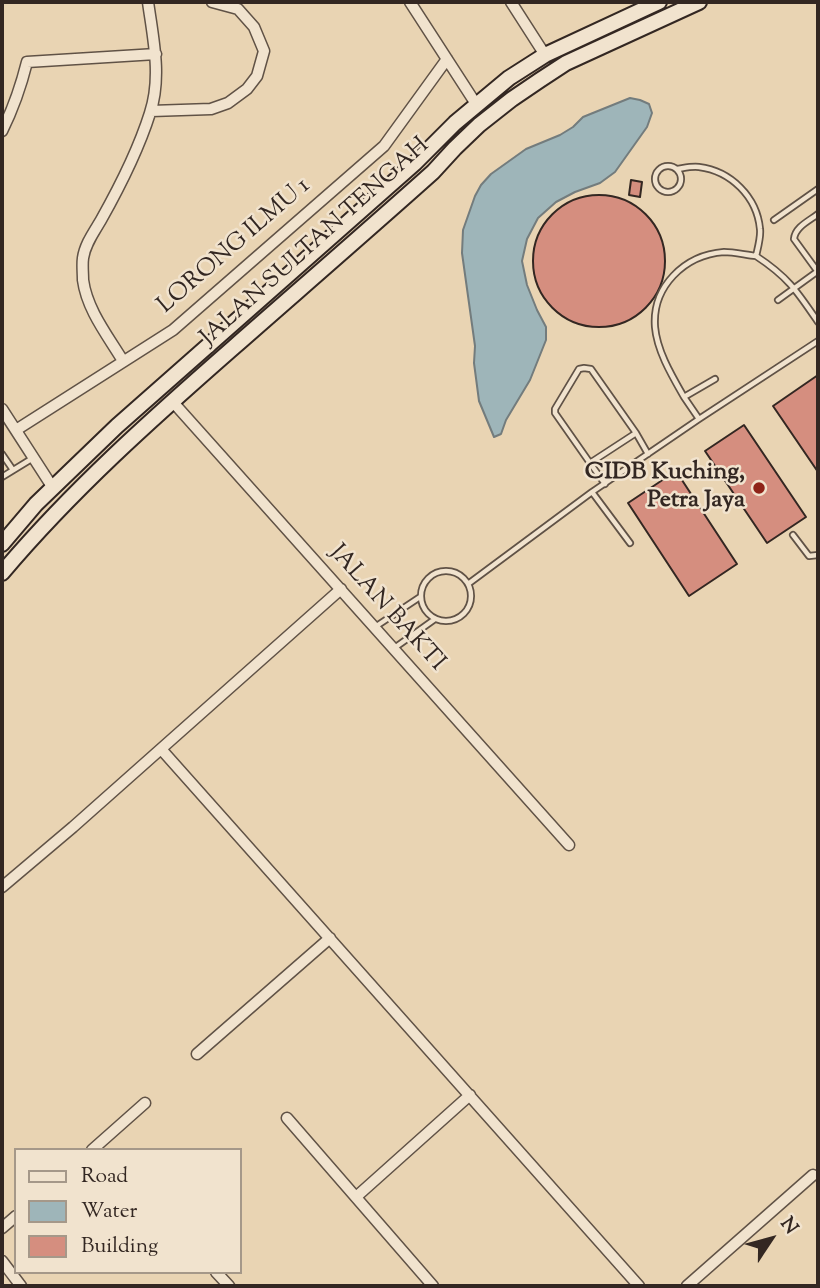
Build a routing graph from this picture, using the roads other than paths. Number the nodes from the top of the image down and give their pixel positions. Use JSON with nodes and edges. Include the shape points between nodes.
{"nodes":[{"id":1,"x":148,"y":2,"type":"edge"},
{"id":2,"x":212,"y":2,"type":"edge"},
{"id":3,"x":410,"y":2,"type":"edge"},
{"id":4,"x":511,"y":2,"type":"edge"},
{"id":5,"x":659,"y":2,"type":"edge"},
{"id":6,"x":699,"y":2,"type":"edge"},
{"id":7,"x":156,"y":54,"type":"junction"},
{"id":8,"x":545,"y":55,"type":"junction"},
{"id":9,"x":447,"y":59,"type":"junction"},
{"id":10,"x":476,"y":104,"type":"junction"},
{"id":11,"x":151,"y":111,"type":"junction"},
{"id":12,"x":2,"y":131,"type":"edge"},
{"id":13,"x":677,"y":169,"type":"junction"},
{"id":14,"x":818,"y":189,"type":"edge"},
{"id":15,"x":818,"y":216,"type":"edge"},
{"id":16,"x":774,"y":220,"type":"dead end"},
{"id":17,"x":756,"y":256,"type":"junction"},
{"id":18,"x":818,"y":271,"type":"edge"},
{"id":19,"x":795,"y":287,"type":"junction"},
{"id":20,"x":778,"y":300,"type":"dead end"},
{"id":21,"x":818,"y":322,"type":"edge"},
{"id":22,"x":818,"y":341,"type":"edge"},
{"id":23,"x":123,"y":361,"type":"junction"},
{"id":24,"x":715,"y":379,"type":"dead end"},
{"id":25,"x":684,"y":397,"type":"junction"},
{"id":26,"x":172,"y":401,"type":"junction"},
{"id":27,"x":2,"y":409,"type":"edge"},
{"id":28,"x":699,"y":419,"type":"junction"},
{"id":29,"x":16,"y":430,"type":"junction"},
{"id":30,"x":636,"y":433,"type":"junction"},
{"id":31,"x":2,"y":454,"type":"edge"},
{"id":32,"x":648,"y":454,"type":"junction"},
{"id":33,"x":33,"y":458,"type":"junction"},
{"id":34,"x":590,"y":463,"type":"junction"},
{"id":35,"x":12,"y":471,"type":"junction"},
{"id":36,"x":2,"y":477,"type":"edge"},
{"id":37,"x":605,"y":484,"type":"junction"},
{"id":38,"x":53,"y":488,"type":"junction"},
{"id":39,"x":592,"y":492,"type":"junction"},
{"id":40,"x":793,"y":535,"type":"dead end"},
{"id":41,"x":630,"y":543,"type":"dead end"},
{"id":42,"x":2,"y":544,"type":"edge"},
{"id":43,"x":818,"y":555,"type":"edge"},
{"id":44,"x":2,"y":573,"type":"edge"},
{"id":45,"x":468,"y":584,"type":"junction"},
{"id":46,"x":341,"y":590,"type":"junction"},
{"id":47,"x":420,"y":597,"type":"junction"},
{"id":48,"x":435,"y":620,"type":"junction"},
{"id":49,"x":375,"y":627,"type":"junction"},
{"id":50,"x":393,"y":649,"type":"junction"},
{"id":51,"x":161,"y":749,"type":"junction"},
{"id":52,"x":569,"y":845,"type":"dead end"},
{"id":53,"x":2,"y":887,"type":"edge"},
{"id":54,"x":330,"y":938,"type":"junction"},
{"id":55,"x":197,"y":1054,"type":"dead end"},
{"id":56,"x":470,"y":1095,"type":"junction"},
{"id":57,"x":145,"y":1103,"type":"dead end"},
{"id":58,"x":287,"y":1118,"type":"dead end"},
{"id":59,"x":94,"y":1148,"type":"edge"},
{"id":60,"x":813,"y":1175,"type":"dead end"},
{"id":61,"x":356,"y":1197,"type":"junction"},
{"id":62,"x":2,"y":1261,"type":"edge"},
{"id":63,"x":6,"y":1274,"type":"edge"},
{"id":64,"x":21,"y":1286,"type":"edge"},
{"id":65,"x":433,"y":1286,"type":"edge"},
{"id":66,"x":639,"y":1286,"type":"edge"},
{"id":67,"x":687,"y":1286,"type":"edge"}],
"edges":[{"from":1,"to":7,"type":"street"},
{"from":2,"to":11,"type":"street","via":[[238,9],[254,27],[264,51],[257,76],[228,103]]},
{"from":3,"to":9,"type":"street"},
{"from":4,"to":8,"type":"street"},
{"from":5,"to":8,"type":"main road","name":"JALAN SULTAN TENGAH"},
{"from":6,"to":26,"type":"main road","name":"JALAN SULTAN TENGAH","via":[[566,63],[512,99]]},
{"from":7,"to":11,"type":"street"},
{"from":7,"to":12,"type":"street","via":[[27,62]]},
{"from":8,"to":10,"type":"main road","name":"JALAN SULTAN TENGAH"},
{"from":9,"to":10,"type":"street"},
{"from":9,"to":23,"type":"street","name":"LORONG ILMU 1","via":[[384,146],[173,330]]},
{"from":10,"to":38,"type":"main road","name":"JALAN SULTAN TENGAH"},
{"from":11,"to":23,"type":"street","via":[[83,258],[89,304]]},
{"from":13,"to":13,"type":"lane","via":[[667,165],[658,169],[655,179],[659,188],[668,192],[678,188],[681,178]]},
{"from":13,"to":17,"type":"lane","via":[[712,170],[746,194],[756,210],[760,231]]},
{"from":14,"to":16,"type":"lane"},
{"from":15,"to":18,"type":"lane","via":[[794,233]]},
{"from":17,"to":19,"type":"lane"},
{"from":17,"to":25,"type":"lane","via":[[724,252],[696,259],[675,272],[662,293],[655,328],[660,349]]},
{"from":18,"to":19,"type":"lane"},
{"from":19,"to":20,"type":"lane"},
{"from":19,"to":21,"type":"lane"},
{"from":22,"to":28,"type":"lane"},
{"from":23,"to":29,"type":"street","name":"LORONG ILMU 1"},
{"from":24,"to":25,"type":"lane"},
{"from":25,"to":28,"type":"lane"},
{"from":26,"to":44,"type":"main road","name":"JALAN SULTAN TENGAH","via":[[72,496]]},
{"from":26,"to":46,"type":"street","name":"JALAN BAKTI"},
{"from":27,"to":29,"type":"street"},
{"from":28,"to":32,"type":"lane"},
{"from":29,"to":33,"type":"street"},
{"from":30,"to":32,"type":"lane"},
{"from":30,"to":34,"type":"lane"},
{"from":30,"to":34,"type":"lane","via":[[591,369],[579,369],[555,413]]},
{"from":31,"to":35,"type":"lane"},
{"from":32,"to":37,"type":"lane"},
{"from":33,"to":35,"type":"lane"},
{"from":33,"to":38,"type":"street"},
{"from":34,"to":37,"type":"lane"},
{"from":35,"to":36,"type":"lane"},
{"from":37,"to":39,"type":"lane"},
{"from":38,"to":42,"type":"main road","name":"JALAN SULTAN TENGAH"},
{"from":39,"to":41,"type":"lane"},
{"from":39,"to":45,"type":"lane"},
{"from":40,"to":43,"type":"lane","via":[[809,556]]},
{"from":45,"to":47,"type":"lane","via":[[456,572],[439,571],[425,581]]},
{"from":45,"to":48,"type":"lane","via":[[468,610],[453,621]]},
{"from":46,"to":49,"type":"street","name":"JALAN BAKTI"},
{"from":46,"to":51,"type":"street"},
{"from":47,"to":48,"type":"lane"},
{"from":47,"to":49,"type":"lane"},
{"from":48,"to":50,"type":"lane"},
{"from":49,"to":50,"type":"street","name":"JALAN BAKTI"},
{"from":50,"to":52,"type":"street","name":"JALAN BAKTI"},
{"from":51,"to":53,"type":"street"},
{"from":51,"to":54,"type":"street"},
{"from":54,"to":55,"type":"street"},
{"from":54,"to":56,"type":"street"},
{"from":56,"to":61,"type":"street"},
{"from":56,"to":66,"type":"street"},
{"from":57,"to":59,"type":"street"},
{"from":58,"to":61,"type":"street"},
{"from":60,"to":67,"type":"street"},
{"from":61,"to":65,"type":"street"},
{"from":62,"to":63,"type":"street"},
{"from":63,"to":64,"type":"street"}]}
